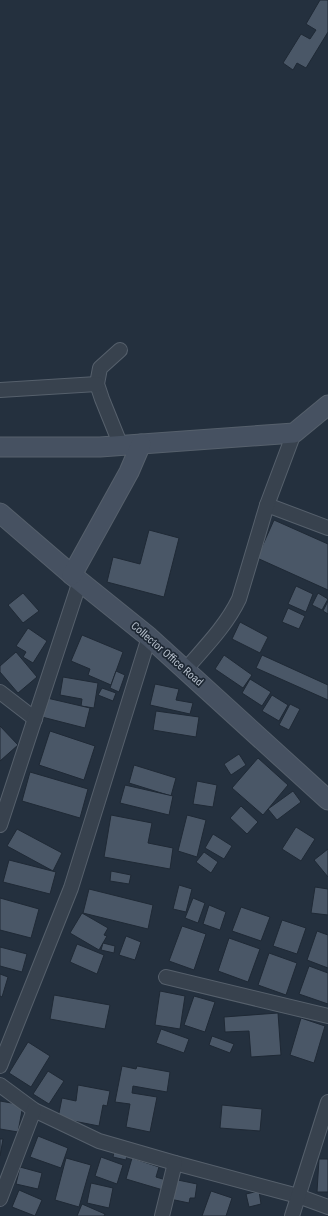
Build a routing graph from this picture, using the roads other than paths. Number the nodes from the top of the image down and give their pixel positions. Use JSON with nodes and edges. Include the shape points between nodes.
{"nodes":[{"id":1,"x":120,"y":350,"type":"dead end"},
{"id":2,"x":97,"y":384,"type":"junction"},
{"id":3,"x":0,"y":390,"type":"edge"},
{"id":4,"x":328,"y":405,"type":"edge"},
{"id":5,"x":294,"y":433,"type":"junction"},
{"id":6,"x":141,"y":444,"type":"junction"},
{"id":7,"x":121,"y":446,"type":"junction"},
{"id":8,"x":0,"y":447,"type":"edge"},
{"id":9,"x":267,"y":505,"type":"junction"},
{"id":10,"x":0,"y":513,"type":"edge"},
{"id":11,"x":328,"y":528,"type":"edge"},
{"id":12,"x":76,"y":578,"type":"junction"},
{"id":13,"x":149,"y":637,"type":"junction"},
{"id":14,"x":186,"y":670,"type":"junction"},
{"id":15,"x":0,"y":692,"type":"edge"},
{"id":16,"x":35,"y":719,"type":"junction"},
{"id":17,"x":328,"y":800,"type":"edge"},
{"id":18,"x":0,"y":825,"type":"edge"},
{"id":19,"x":166,"y":977,"type":"dead end"},
{"id":20,"x":328,"y":1016,"type":"edge"},
{"id":21,"x":0,"y":1066,"type":"edge"},
{"id":22,"x":0,"y":1085,"type":"edge"},
{"id":23,"x":328,"y":1102,"type":"edge"},
{"id":24,"x":34,"y":1110,"type":"junction"},
{"id":25,"x":175,"y":1163,"type":"junction"},
{"id":26,"x":298,"y":1196,"type":"junction"},
{"id":27,"x":0,"y":1199,"type":"edge"},
{"id":28,"x":328,"y":1207,"type":"edge"},
{"id":29,"x":162,"y":1216,"type":"edge"},
{"id":30,"x":292,"y":1216,"type":"edge"}],
"edges":[{"from":1,"to":2,"type":"street","via":[[100,368]]},
{"from":2,"to":3,"type":"street"},
{"from":2,"to":7,"type":"street"},
{"from":4,"to":5,"type":"street"},
{"from":5,"to":6,"type":"street"},
{"from":5,"to":9,"type":"street"},
{"from":6,"to":7,"type":"street"},
{"from":6,"to":12,"type":"street"},
{"from":7,"to":8,"type":"street"},
{"from":9,"to":11,"type":"street"},
{"from":9,"to":14,"type":"street","via":[[239,600],[225,624]]},
{"from":10,"to":12,"type":"street","name":"Collector Office Road"},
{"from":12,"to":13,"type":"street","name":"Collector Office Road"},
{"from":12,"to":16,"type":"street"},
{"from":13,"to":14,"type":"street","name":"Collector Office Road"},
{"from":13,"to":21,"type":"street","via":[[71,888]]},
{"from":14,"to":17,"type":"street","name":"Collector Office Road"},
{"from":15,"to":16,"type":"street"},
{"from":16,"to":18,"type":"street"},
{"from":19,"to":20,"type":"street"},
{"from":22,"to":24,"type":"street"},
{"from":23,"to":26,"type":"street"},
{"from":24,"to":25,"type":"street","via":[[99,1141]]},
{"from":24,"to":27,"type":"street"},
{"from":25,"to":26,"type":"street"},
{"from":25,"to":29,"type":"street"},
{"from":26,"to":28,"type":"street"},
{"from":26,"to":30,"type":"street"}]}
